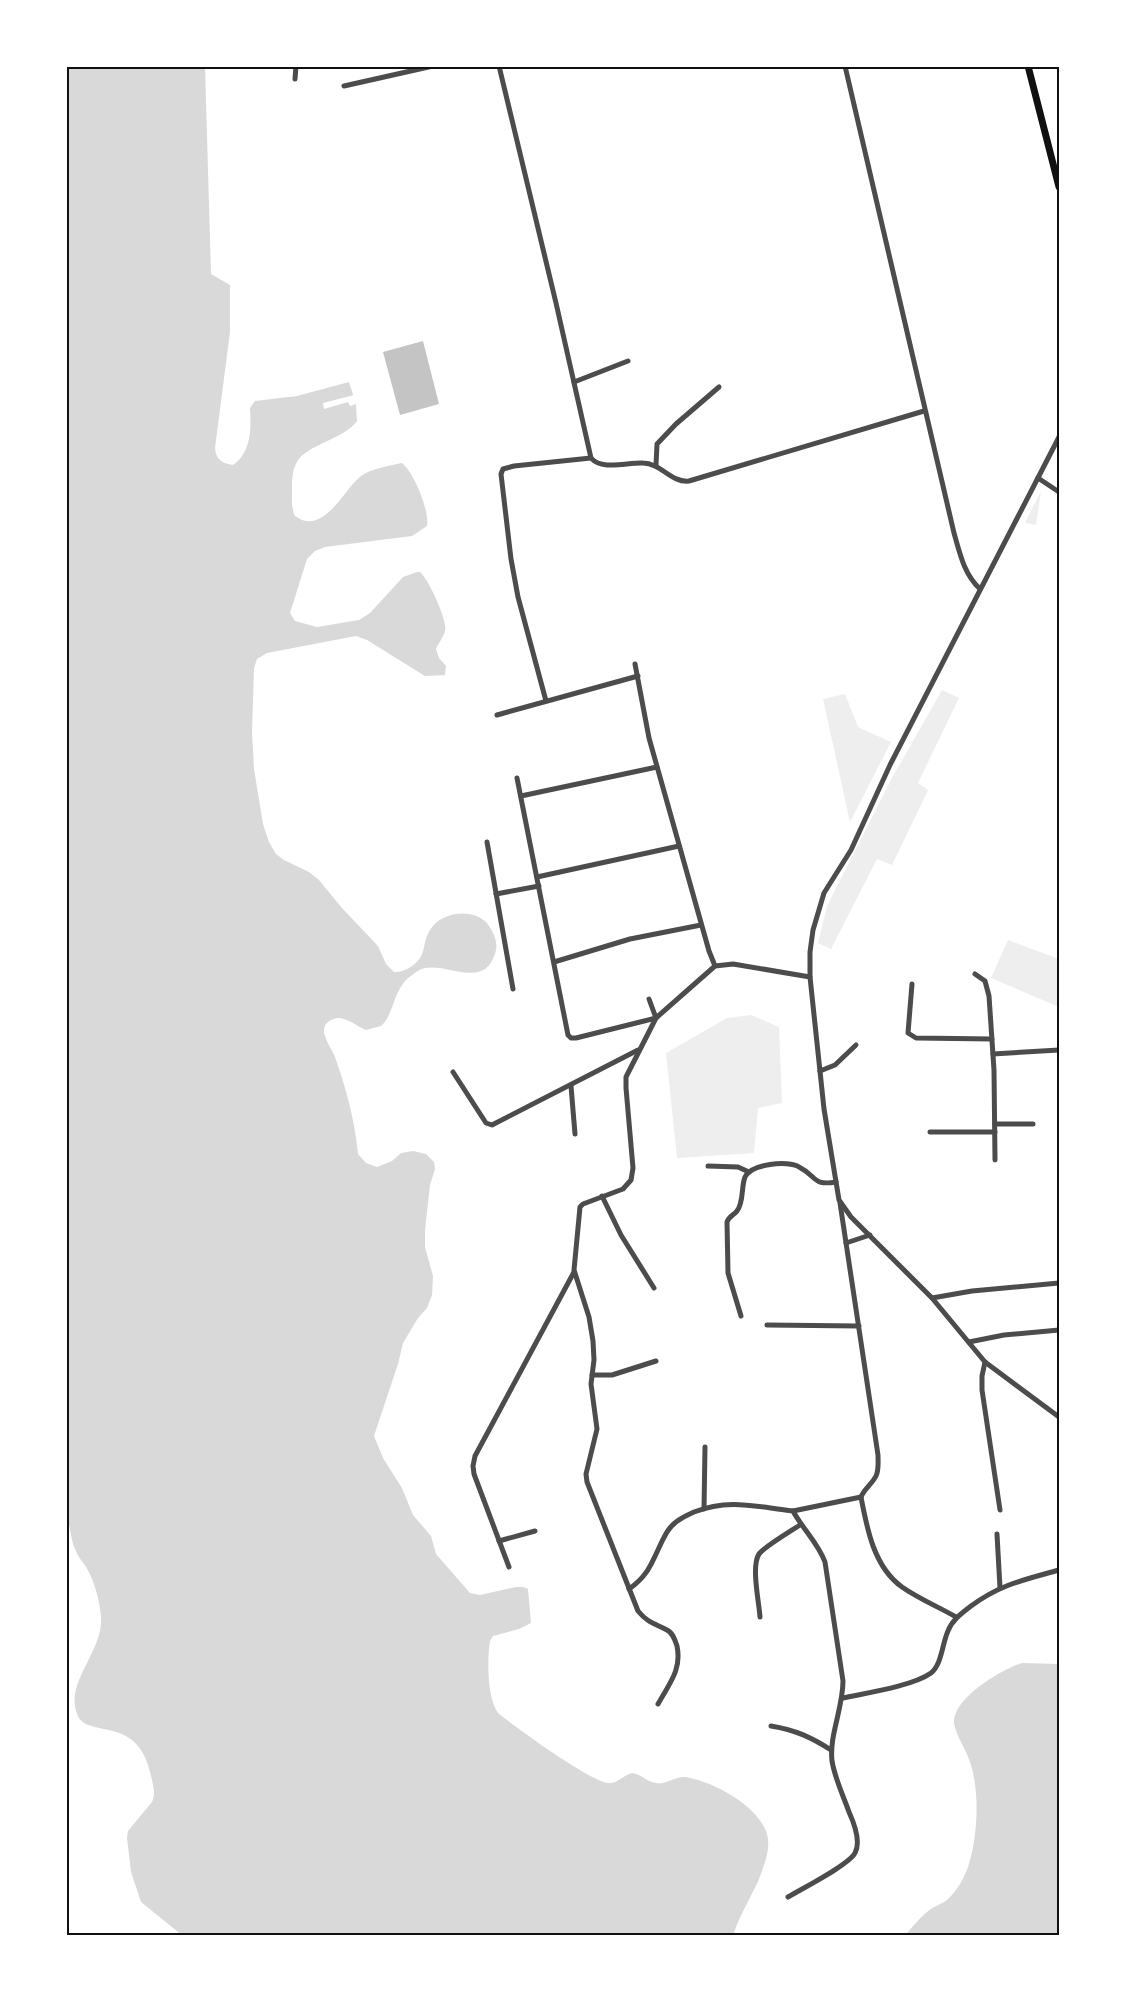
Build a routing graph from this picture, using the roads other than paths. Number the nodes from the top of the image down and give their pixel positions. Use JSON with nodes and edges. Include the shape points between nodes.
{"nodes":[{"id":1,"x":296,"y":66,"type":"edge"},
{"id":2,"x":433,"y":66,"type":"edge"},
{"id":3,"x":499,"y":66,"type":"edge"},
{"id":4,"x":845,"y":66,"type":"edge"},
{"id":5,"x":1028,"y":66,"type":"edge"},
{"id":6,"x":296,"y":79,"type":"dead end"},
{"id":7,"x":344,"y":86,"type":"dead end"},
{"id":8,"x":1059,"y":186,"type":"edge"},
{"id":9,"x":628,"y":361,"type":"dead end"},
{"id":10,"x":574,"y":382,"type":"junction"},
{"id":11,"x":718,"y":387,"type":"dead end"},
{"id":12,"x":924,"y":411,"type":"junction"},
{"id":13,"x":1059,"y":437,"type":"edge"},
{"id":14,"x":591,"y":458,"type":"junction"},
{"id":15,"x":656,"y":465,"type":"junction"},
{"id":16,"x":1038,"y":478,"type":"junction"},
{"id":17,"x":1059,"y":492,"type":"edge"},
{"id":18,"x":980,"y":588,"type":"junction"},
{"id":19,"x":635,"y":664,"type":"dead end"},
{"id":20,"x":638,"y":676,"type":"junction"},
{"id":21,"x":546,"y":701,"type":"junction"},
{"id":22,"x":496,"y":715,"type":"dead end"},
{"id":23,"x":657,"y":767,"type":"junction"},
{"id":24,"x":517,"y":778,"type":"dead end"},
{"id":25,"x":521,"y":796,"type":"junction"},
{"id":26,"x":486,"y":842,"type":"dead end"},
{"id":27,"x":679,"y":846,"type":"junction"},
{"id":28,"x":537,"y":877,"type":"junction"},
{"id":29,"x":539,"y":886,"type":"junction"},
{"id":30,"x":496,"y":894,"type":"junction"},
{"id":31,"x":701,"y":925,"type":"junction"},
{"id":32,"x":554,"y":962,"type":"junction"},
{"id":33,"x":715,"y":966,"type":"junction"},
{"id":34,"x":975,"y":974,"type":"dead end"},
{"id":35,"x":810,"y":977,"type":"junction"},
{"id":36,"x":912,"y":984,"type":"dead end"},
{"id":37,"x":513,"y":989,"type":"dead end"},
{"id":38,"x":649,"y":999,"type":"dead end"},
{"id":39,"x":656,"y":1018,"type":"junction"},
{"id":40,"x":992,"y":1039,"type":"junction"},
{"id":41,"x":856,"y":1045,"type":"dead end"},
{"id":42,"x":639,"y":1050,"type":"junction"},
{"id":43,"x":1059,"y":1050,"type":"edge"},
{"id":44,"x":993,"y":1054,"type":"junction"},
{"id":45,"x":820,"y":1071,"type":"junction"},
{"id":46,"x":453,"y":1072,"type":"dead end"},
{"id":47,"x":570,"y":1086,"type":"junction"},
{"id":48,"x":995,"y":1124,"type":"junction"},
{"id":49,"x":1033,"y":1124,"type":"dead end"},
{"id":50,"x":930,"y":1132,"type":"dead end"},
{"id":51,"x":995,"y":1132,"type":"junction"},
{"id":52,"x":575,"y":1134,"type":"dead end"},
{"id":53,"x":995,"y":1160,"type":"dead end"},
{"id":54,"x":708,"y":1166,"type":"dead end"},
{"id":55,"x":749,"y":1172,"type":"junction"},
{"id":56,"x":836,"y":1182,"type":"junction"},
{"id":57,"x":602,"y":1196,"type":"junction"},
{"id":58,"x":839,"y":1200,"type":"junction"},
{"id":59,"x":870,"y":1235,"type":"junction"},
{"id":60,"x":846,"y":1243,"type":"junction"},
{"id":61,"x":574,"y":1272,"type":"junction"},
{"id":62,"x":1059,"y":1283,"type":"edge"},
{"id":63,"x":654,"y":1288,"type":"dead end"},
{"id":64,"x":932,"y":1298,"type":"junction"},
{"id":65,"x":741,"y":1316,"type":"dead end"},
{"id":66,"x":767,"y":1325,"type":"dead end"},
{"id":67,"x":859,"y":1326,"type":"junction"},
{"id":68,"x":1059,"y":1330,"type":"edge"},
{"id":69,"x":969,"y":1342,"type":"junction"},
{"id":70,"x":656,"y":1361,"type":"dead end"},
{"id":71,"x":985,"y":1362,"type":"junction"},
{"id":72,"x":592,"y":1375,"type":"junction"},
{"id":73,"x":1059,"y":1417,"type":"edge"},
{"id":74,"x":705,"y":1447,"type":"dead end"},
{"id":75,"x":861,"y":1498,"type":"junction"},
{"id":76,"x":704,"y":1509,"type":"junction"},
{"id":77,"x":1000,"y":1510,"type":"dead end"},
{"id":78,"x":793,"y":1511,"type":"junction"},
{"id":79,"x":800,"y":1525,"type":"junction"},
{"id":80,"x":535,"y":1531,"type":"dead end"},
{"id":81,"x":997,"y":1534,"type":"dead end"},
{"id":82,"x":499,"y":1541,"type":"junction"},
{"id":83,"x":509,"y":1567,"type":"dead end"},
{"id":84,"x":1059,"y":1570,"type":"edge"},
{"id":85,"x":1000,"y":1588,"type":"junction"},
{"id":86,"x":629,"y":1589,"type":"junction"},
{"id":87,"x":760,"y":1617,"type":"dead end"},
{"id":88,"x":956,"y":1617,"type":"junction"},
{"id":89,"x":843,"y":1698,"type":"junction"},
{"id":90,"x":658,"y":1704,"type":"dead end"},
{"id":91,"x":771,"y":1726,"type":"dead end"},
{"id":92,"x":831,"y":1750,"type":"junction"},
{"id":93,"x":788,"y":1897,"type":"dead end"}],
"edges":[{"from":1,"to":6,"type":"street"},
{"from":2,"to":7,"type":"street"},
{"from":3,"to":10,"type":"street"},
{"from":4,"to":12,"type":"street"},
{"from":5,"to":8,"type":"main road"},
{"from":9,"to":10,"type":"street"},
{"from":10,"to":14,"type":"street"},
{"from":11,"to":15,"type":"street","via":[[657,444]]},
{"from":12,"to":15,"type":"street","via":[[689,482],[680,481]]},
{"from":12,"to":18,"type":"street","via":[[962,562],[969,578]]},
{"from":13,"to":16,"type":"street"},
{"from":14,"to":15,"type":"street","via":[[602,464],[644,462]]},
{"from":14,"to":21,"type":"street","via":[[514,466],[500,474],[518,597]]},
{"from":16,"to":17,"type":"street"},
{"from":16,"to":18,"type":"street"},
{"from":18,"to":35,"type":"street","via":[[890,765],[851,850],[824,893],[813,930]]},
{"from":19,"to":20,"type":"street"},
{"from":20,"to":21,"type":"street"},
{"from":20,"to":23,"type":"street"},
{"from":21,"to":22,"type":"street"},
{"from":23,"to":25,"type":"street"},
{"from":23,"to":27,"type":"street"},
{"from":24,"to":25,"type":"street"},
{"from":25,"to":28,"type":"street"},
{"from":26,"to":30,"type":"street"},
{"from":27,"to":28,"type":"street"},
{"from":27,"to":31,"type":"street"},
{"from":28,"to":29,"type":"street"},
{"from":29,"to":30,"type":"street"},
{"from":29,"to":32,"type":"street"},
{"from":30,"to":37,"type":"street"},
{"from":31,"to":32,"type":"street","via":[[630,940]]},
{"from":31,"to":33,"type":"street"},
{"from":32,"to":39,"type":"street","via":[[570,1038]]},
{"from":33,"to":35,"type":"street","via":[[733,964]]},
{"from":33,"to":39,"type":"street"},
{"from":34,"to":40,"type":"street","via":[[987,986]]},
{"from":35,"to":45,"type":"street"},
{"from":36,"to":40,"type":"street","via":[[910,1036]]},
{"from":38,"to":39,"type":"street"},
{"from":39,"to":42,"type":"street"},
{"from":40,"to":44,"type":"street"},
{"from":41,"to":45,"type":"street","via":[[835,1065]]},
{"from":42,"to":47,"type":"street"},
{"from":42,"to":57,"type":"street","via":[[626,1077],[633,1168],[631,1180],[623,1188]]},
{"from":43,"to":44,"type":"street"},
{"from":44,"to":48,"type":"street"},
{"from":45,"to":56,"type":"street"},
{"from":46,"to":47,"type":"street","via":[[486,1123],[492,1125]]},
{"from":47,"to":52,"type":"street"},
{"from":48,"to":49,"type":"street"},
{"from":48,"to":51,"type":"street"},
{"from":50,"to":51,"type":"street"},
{"from":51,"to":53,"type":"street"},
{"from":54,"to":55,"type":"street","via":[[738,1167]]},
{"from":55,"to":56,"type":"street","via":[[784,1163],[800,1167],[818,1182]]},
{"from":55,"to":65,"type":"street","via":[[745,1176],[737,1212],[727,1222],[728,1273]]},
{"from":56,"to":58,"type":"street"},
{"from":57,"to":61,"type":"street","via":[[580,1207]]},
{"from":57,"to":63,"type":"street","via":[[621,1235]]},
{"from":58,"to":59,"type":"street"},
{"from":58,"to":60,"type":"street"},
{"from":59,"to":60,"type":"street"},
{"from":59,"to":64,"type":"street"},
{"from":60,"to":67,"type":"street"},
{"from":61,"to":72,"type":"street","via":[[594,1341]]},
{"from":61,"to":82,"type":"street","via":[[472,1466]]},
{"from":62,"to":64,"type":"street"},
{"from":64,"to":69,"type":"street"},
{"from":66,"to":67,"type":"street"},
{"from":67,"to":75,"type":"street","via":[[878,1455],[876,1476]]},
{"from":68,"to":69,"type":"street"},
{"from":69,"to":71,"type":"street"},
{"from":70,"to":72,"type":"street","via":[[612,1375]]},
{"from":71,"to":73,"type":"street"},
{"from":71,"to":77,"type":"street","via":[[982,1390]]},
{"from":72,"to":86,"type":"street","via":[[597,1429],[587,1482]]},
{"from":74,"to":76,"type":"street"},
{"from":75,"to":78,"type":"street"},
{"from":75,"to":88,"type":"street","via":[[869,1536],[886,1570],[901,1586]]},
{"from":76,"to":78,"type":"street","via":[[744,1504]]},
{"from":76,"to":86,"type":"street","via":[[676,1521],[648,1571]]},
{"from":78,"to":79,"type":"street"},
{"from":79,"to":87,"type":"street","via":[[759,1553],[756,1574]]},
{"from":79,"to":89,"type":"street","via":[[822,1553],[825,1562]]},
{"from":80,"to":82,"type":"street"},
{"from":81,"to":85,"type":"street"},
{"from":82,"to":83,"type":"street"},
{"from":84,"to":85,"type":"street"},
{"from":85,"to":88,"type":"street"},
{"from":86,"to":90,"type":"street","via":[[645,1620],[669,1630],[676,1643],[680,1660]]},
{"from":88,"to":89,"type":"street","via":[[933,1671],[921,1679]]},
{"from":89,"to":92,"type":"street"},
{"from":91,"to":92,"type":"street","via":[[792,1729]]},
{"from":92,"to":93,"type":"street","via":[[836,1778],[858,1844],[855,1854],[846,1863]]}]}
